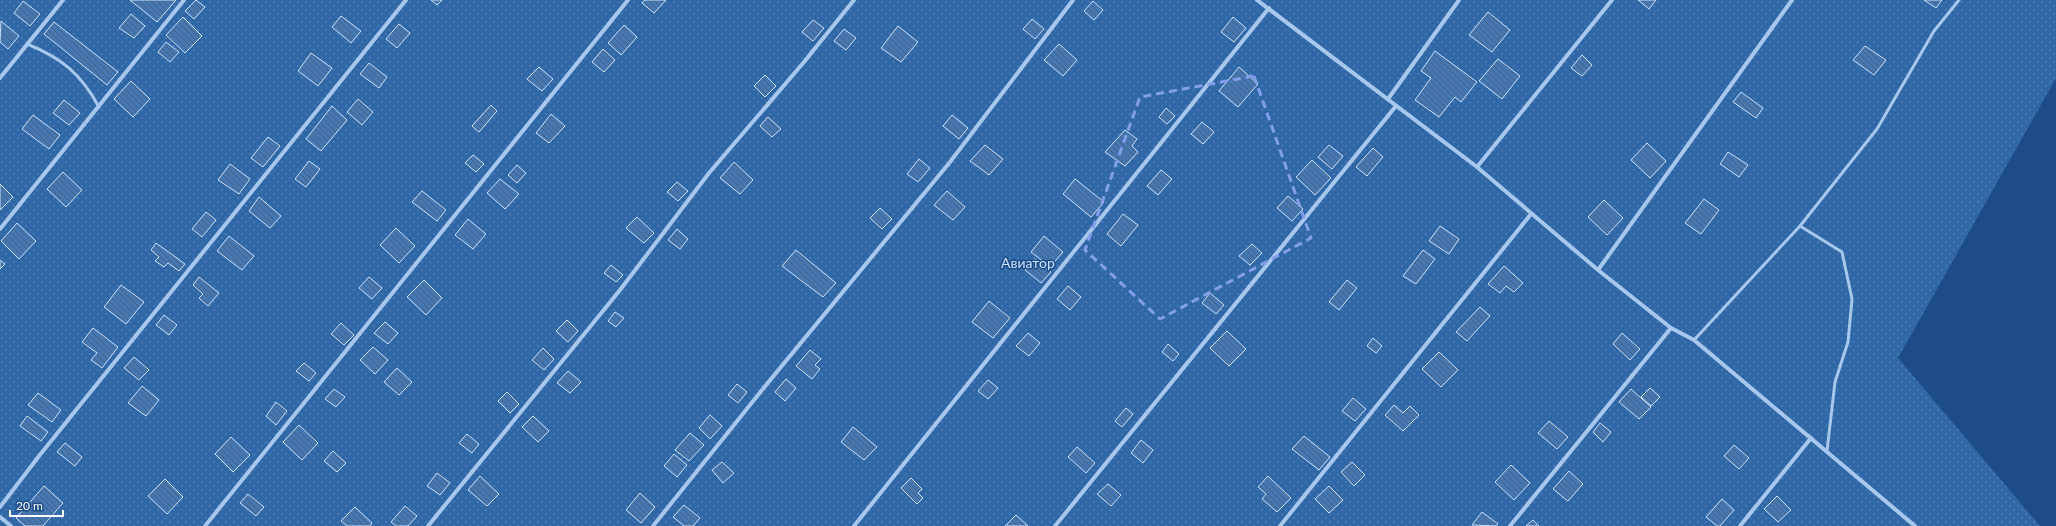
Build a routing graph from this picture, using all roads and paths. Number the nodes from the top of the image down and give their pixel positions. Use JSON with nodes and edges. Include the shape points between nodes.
{"nodes":[{"id":1,"x":63,"y":0,"type":"edge"},
{"id":2,"x":184,"y":0,"type":"edge"},
{"id":3,"x":406,"y":0,"type":"edge"},
{"id":4,"x":628,"y":0,"type":"edge"},
{"id":5,"x":854,"y":0,"type":"edge"},
{"id":6,"x":1073,"y":0,"type":"edge"},
{"id":7,"x":1257,"y":0,"type":"edge"},
{"id":8,"x":1459,"y":0,"type":"edge"},
{"id":9,"x":1612,"y":0,"type":"edge"},
{"id":10,"x":1792,"y":0,"type":"edge"},
{"id":11,"x":1959,"y":0,"type":"edge"},
{"id":12,"x":1269,"y":8,"type":"junction"},
{"id":13,"x":28,"y":44,"type":"junction"},
{"id":14,"x":0,"y":78,"type":"edge"},
{"id":15,"x":1388,"y":99,"type":"junction"},
{"id":16,"x":1396,"y":106,"type":"junction"},
{"id":17,"x":98,"y":107,"type":"junction"},
{"id":18,"x":1477,"y":167,"type":"junction"},
{"id":19,"x":1531,"y":214,"type":"junction"},
{"id":20,"x":1800,"y":226,"type":"junction"},
{"id":21,"x":0,"y":229,"type":"edge"},
{"id":22,"x":1598,"y":270,"type":"junction"},
{"id":23,"x":1671,"y":328,"type":"junction"},
{"id":24,"x":1694,"y":340,"type":"junction"},
{"id":25,"x":1811,"y":438,"type":"junction"},
{"id":26,"x":1826,"y":453,"type":"junction"},
{"id":27,"x":0,"y":507,"type":"edge"},
{"id":28,"x":0,"y":517,"type":"edge"},
{"id":29,"x":11,"y":526,"type":"edge"},
{"id":30,"x":205,"y":526,"type":"edge"},
{"id":31,"x":428,"y":526,"type":"edge"},
{"id":32,"x":653,"y":526,"type":"edge"},
{"id":33,"x":854,"y":526,"type":"edge"},
{"id":34,"x":1055,"y":526,"type":"edge"},
{"id":35,"x":1280,"y":526,"type":"edge"},
{"id":36,"x":1510,"y":526,"type":"edge"},
{"id":37,"x":1740,"y":526,"type":"edge"},
{"id":38,"x":1914,"y":526,"type":"edge"}],
"edges":[{"from":1,"to":13,"type":"street"},
{"from":2,"to":17,"type":"street"},
{"from":3,"to":27,"type":"street"},
{"from":4,"to":30,"type":"street"},
{"from":5,"to":31,"type":"street","via":[[709,173],[620,290]]},
{"from":6,"to":32,"type":"street","via":[[950,162]]},
{"from":7,"to":12,"type":"street"},
{"from":8,"to":15,"type":"street"},
{"from":9,"to":18,"type":"street"},
{"from":10,"to":22,"type":"street"},
{"from":11,"to":20,"type":"lane","via":[[1934,31],[1877,129]]},
{"from":12,"to":15,"type":"street"},
{"from":12,"to":33,"type":"street"},
{"from":13,"to":14,"type":"street"},
{"from":13,"to":17,"type":"lane","via":[[66,65],[88,87]]},
{"from":15,"to":16,"type":"street"},
{"from":16,"to":18,"type":"street"},
{"from":16,"to":34,"type":"street"},
{"from":17,"to":21,"type":"street"},
{"from":18,"to":19,"type":"street"},
{"from":19,"to":22,"type":"street"},
{"from":19,"to":35,"type":"street"},
{"from":20,"to":24,"type":"lane"},
{"from":20,"to":26,"type":"lane","via":[[1842,252],[1852,300],[1848,342],[1835,382]]},
{"from":22,"to":23,"type":"street"},
{"from":23,"to":24,"type":"street"},
{"from":23,"to":36,"type":"street"},
{"from":24,"to":25,"type":"street"},
{"from":25,"to":26,"type":"street"},
{"from":25,"to":37,"type":"street"},
{"from":26,"to":38,"type":"street"},
{"from":28,"to":29,"type":"street"}]}
